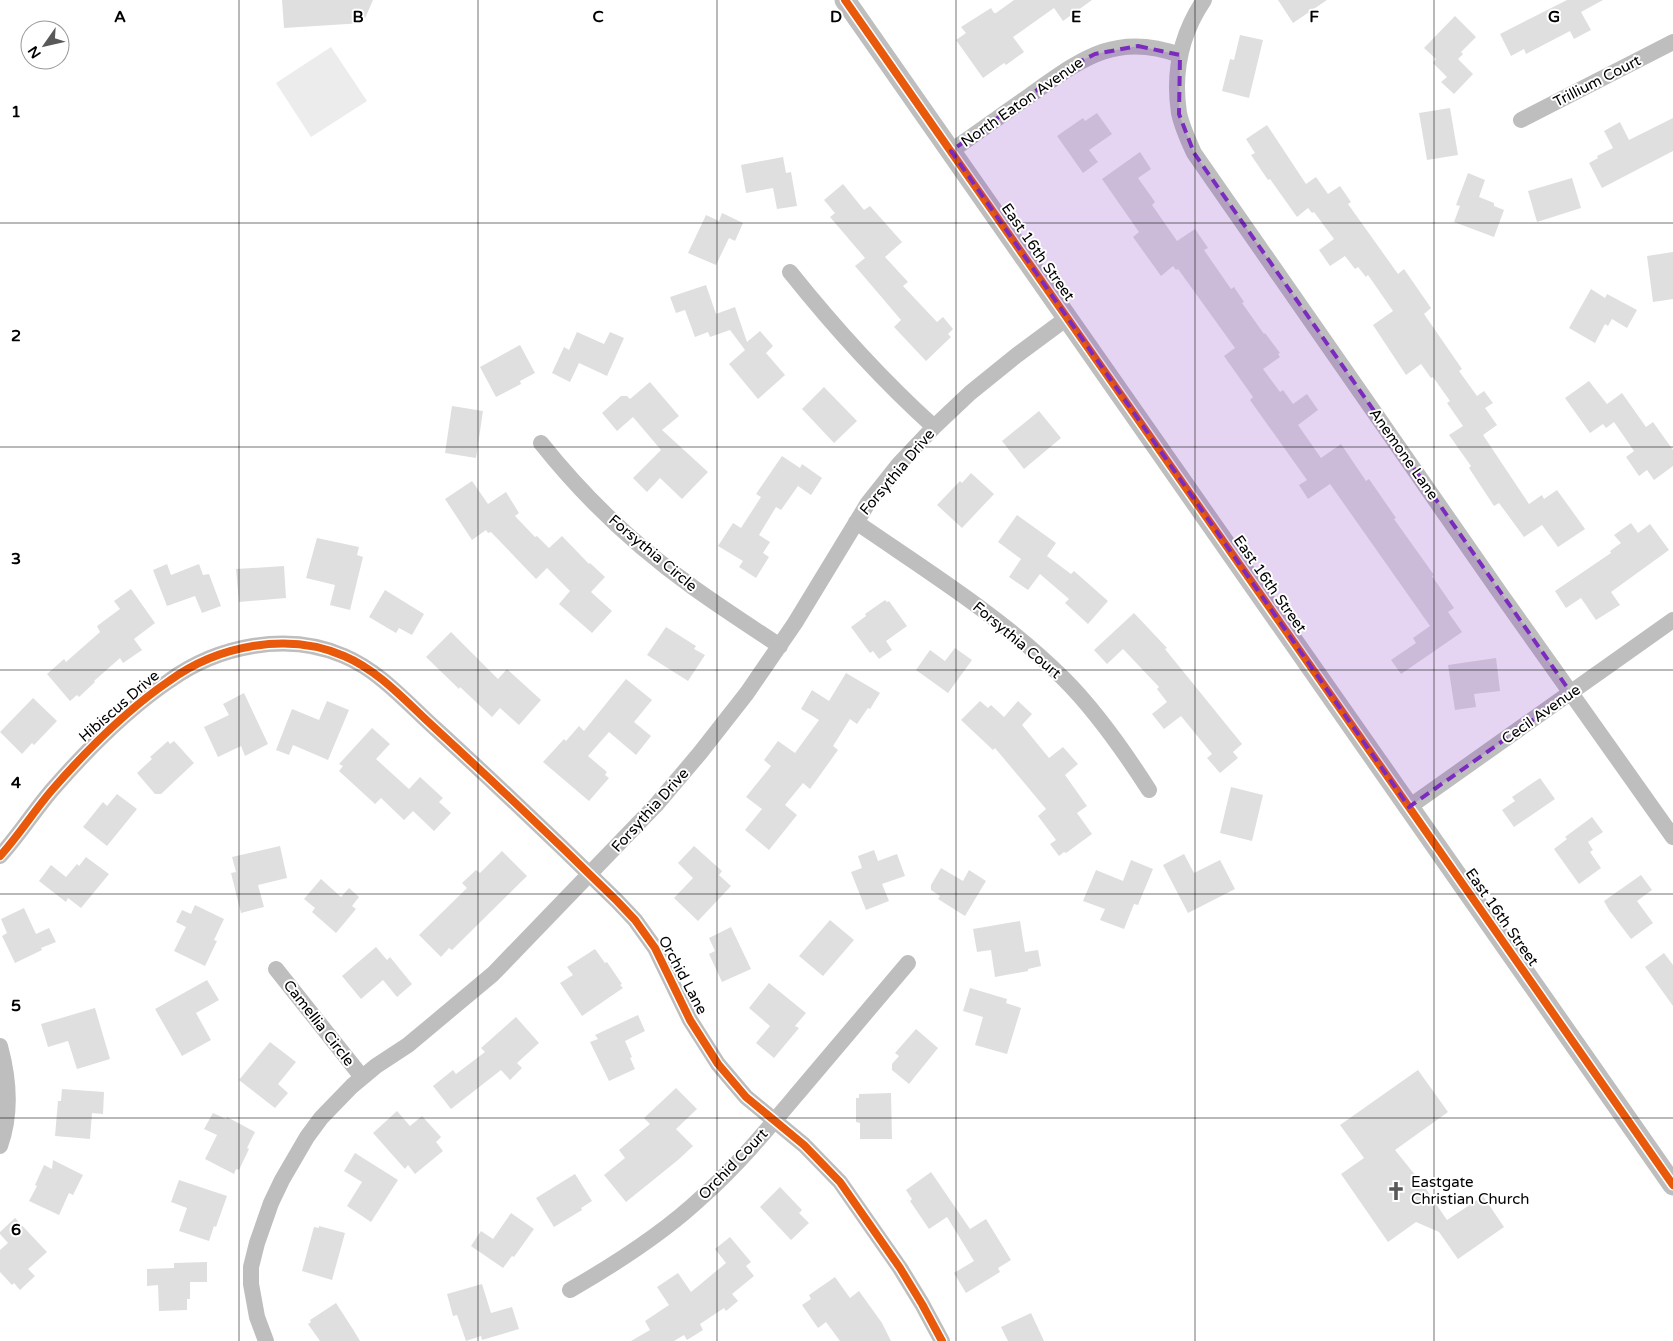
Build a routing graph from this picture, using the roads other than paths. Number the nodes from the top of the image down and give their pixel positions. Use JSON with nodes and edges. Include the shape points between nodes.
{"nodes":[{"id":1,"x":845,"y":0,"type":"edge"},
{"id":2,"x":1204,"y":0,"type":"edge"},
{"id":3,"x":1673,"y":42,"type":"edge"},
{"id":4,"x":1180,"y":55,"type":"junction"},
{"id":5,"x":1521,"y":120,"type":"dead end"},
{"id":6,"x":951,"y":151,"type":"junction"},
{"id":7,"x":790,"y":272,"type":"dead end"},
{"id":8,"x":1067,"y":318,"type":"junction"},
{"id":9,"x":934,"y":426,"type":"junction"},
{"id":10,"x":541,"y":443,"type":"dead end"},
{"id":11,"x":856,"y":522,"type":"junction"},
{"id":12,"x":1673,"y":620,"type":"edge"},
{"id":13,"x":780,"y":646,"type":"junction"},
{"id":14,"x":327,"y":650,"type":"joint"},
{"id":15,"x":1570,"y":693,"type":"junction"},
{"id":16,"x":1149,"y":790,"type":"dead end"},
{"id":17,"x":1409,"y":807,"type":"junction"},
{"id":18,"x":1673,"y":837,"type":"edge"},
{"id":19,"x":0,"y":856,"type":"edge"},
{"id":20,"x":590,"y":875,"type":"junction"},
{"id":21,"x":908,"y":963,"type":"dead end"},
{"id":22,"x":276,"y":969,"type":"dead end"},
{"id":23,"x":0,"y":1046,"type":"edge"},
{"id":24,"x":362,"y":1078,"type":"junction"},
{"id":25,"x":774,"y":1122,"type":"junction"},
{"id":26,"x":0,"y":1146,"type":"edge"},
{"id":27,"x":1673,"y":1185,"type":"edge"},
{"id":28,"x":570,"y":1290,"type":"dead end"},
{"id":29,"x":266,"y":1341,"type":"edge"},
{"id":30,"x":942,"y":1341,"type":"edge"}],
"edges":[{"from":1,"to":6,"type":"street","name":"East 16th Street"},
{"from":2,"to":4,"type":"street","via":[[1187,31]]},
{"from":3,"to":5,"type":"street","name":"Trillium Court"},
{"from":4,"to":6,"type":"street","name":"North Eaton Avenue","via":[[1138,46],[1112,49],[1087,57]]},
{"from":4,"to":15,"type":"street","name":"Anemone Lane","via":[[1177,80],[1179,114],[1194,153]]},
{"from":6,"to":8,"type":"street","name":"East 16th Street"},
{"from":7,"to":9,"type":"street","via":[[862,356]]},
{"from":8,"to":9,"type":"street","name":"Forsythia Drive","via":[[990,376]]},
{"from":8,"to":17,"type":"street","name":"East 16th Street"},
{"from":9,"to":11,"type":"street","name":"Forsythia Drive","via":[[889,477]]},
{"from":10,"to":13,"type":"street","name":"Forsythia Circle","via":[[592,500],[647,552],[714,603]]},
{"from":11,"to":13,"type":"street","name":"Forsythia Drive"},
{"from":11,"to":16,"type":"street","name":"Forsythia Court","via":[[1014,634],[1063,679],[1102,722]]},
{"from":12,"to":15,"type":"street","name":"Cecil Avenue"},
{"from":13,"to":20,"type":"street","name":"Forsythia Drive","via":[[700,754]]},
{"from":14,"to":19,"type":"street","name":"Hibiscus Drive","via":[[292,644],[259,645],[217,656],[179,674],[132,711],[82,758]]},
{"from":14,"to":20,"type":"street","name":"Orchid Lane","via":[[366,668],[387,684],[496,783]]},
{"from":15,"to":17,"type":"street","name":"Cecil Avenue"},
{"from":15,"to":18,"type":"street","name":"Anemone Lane"},
{"from":17,"to":27,"type":"street","name":"East 16th Street"},
{"from":20,"to":24,"type":"street","name":"Forsythia Drive","via":[[493,974],[408,1045]]},
{"from":20,"to":25,"type":"street","name":"Orchid Lane","via":[[645,934],[718,1064],[746,1097]]},
{"from":21,"to":25,"type":"street","name":"Orchid Court"},
{"from":22,"to":24,"type":"street","name":"Camellia Circle"},
{"from":23,"to":26,"type":"street","via":[[9,1103]]},
{"from":24,"to":29,"type":"street","name":"Forsythia Drive","via":[[340,1096],[307,1137],[282,1180],[259,1234],[251,1266],[251,1284],[257,1317]]},
{"from":25,"to":28,"type":"street","name":"Orchid Court","via":[[684,1213]]},
{"from":25,"to":30,"type":"street","name":"Orchid Lane","via":[[817,1157],[850,1196],[900,1268]]}]}
